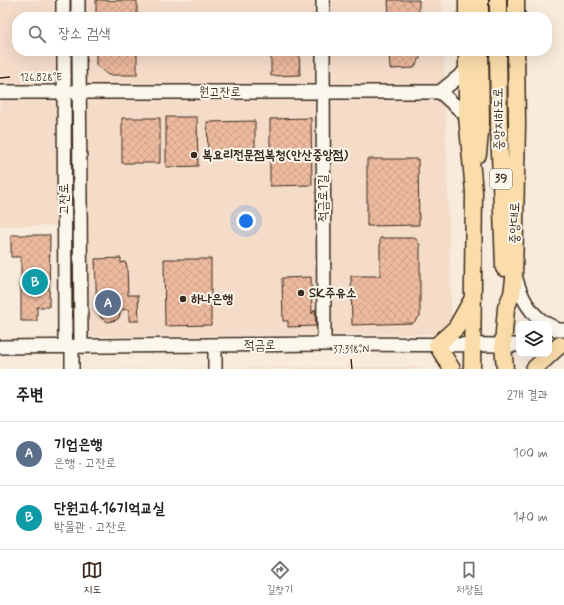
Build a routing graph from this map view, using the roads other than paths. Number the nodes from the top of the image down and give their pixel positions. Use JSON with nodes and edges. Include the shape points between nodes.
{"nodes":[{"id":1,"x":64,"y":0,"type":"edge"},
{"id":2,"x":78,"y":0,"type":"edge"},
{"id":3,"x":323,"y":0,"type":"edge"},
{"id":4,"x":467,"y":0,"type":"edge"},
{"id":5,"x":480,"y":0,"type":"edge"},
{"id":6,"x":498,"y":0,"type":"edge"},
{"id":7,"x":516,"y":0,"type":"edge"},
{"id":8,"x":64,"y":12,"type":"edge"},
{"id":9,"x":78,"y":12,"type":"edge"},
{"id":10,"x":323,"y":12,"type":"edge"},
{"id":11,"x":467,"y":12,"type":"edge"},
{"id":12,"x":480,"y":12,"type":"edge"},
{"id":13,"x":498,"y":12,"type":"edge"},
{"id":14,"x":516,"y":12,"type":"edge"},
{"id":15,"x":64,"y":56,"type":"edge"},
{"id":16,"x":78,"y":56,"type":"edge"},
{"id":17,"x":323,"y":56,"type":"edge"},
{"id":18,"x":467,"y":56,"type":"edge"},
{"id":19,"x":480,"y":56,"type":"edge"},
{"id":20,"x":498,"y":56,"type":"edge"},
{"id":21,"x":516,"y":56,"type":"edge"},
{"id":22,"x":467,"y":70,"type":"junction"},
{"id":23,"x":0,"y":92,"type":"edge"},
{"id":24,"x":64,"y":92,"type":"junction"},
{"id":25,"x":79,"y":92,"type":"junction"},
{"id":26,"x":323,"y":92,"type":"junction"},
{"id":27,"x":440,"y":92,"type":"junction"},
{"id":28,"x":467,"y":116,"type":"junction"},
{"id":29,"x":474,"y":192,"type":"junction"},
{"id":30,"x":514,"y":271,"type":"junction"},
{"id":31,"x":473,"y":299,"type":"junction"},
{"id":32,"x":506,"y":308,"type":"junction"},
{"id":33,"x":542,"y":321,"type":"edge"},
{"id":34,"x":552,"y":326,"type":"edge"},
{"id":35,"x":564,"y":330,"type":"edge"},
{"id":36,"x":324,"y":344,"type":"junction"},
{"id":37,"x":215,"y":345,"type":"junction"},
{"id":38,"x":437,"y":345,"type":"junction"},
{"id":39,"x":472,"y":345,"type":"junction"},
{"id":40,"x":511,"y":345,"type":"edge"},
{"id":41,"x":558,"y":345,"type":"edge"},
{"id":42,"x":73,"y":346,"type":"junction"},
{"id":43,"x":0,"y":347,"type":"edge"},
{"id":44,"x":72,"y":369,"type":"edge"},
{"id":45,"x":215,"y":369,"type":"edge"},
{"id":46,"x":452,"y":369,"type":"edge"},
{"id":47,"x":472,"y":369,"type":"edge"},
{"id":48,"x":505,"y":369,"type":"edge"},
{"id":49,"x":534,"y":369,"type":"edge"}],
"edges":[{"from":1,"to":8,"type":"street"},
{"from":2,"to":9,"type":"street"},
{"from":3,"to":10,"type":"street"},
{"from":4,"to":11,"type":"main road"},
{"from":5,"to":12,"type":"main road"},
{"from":6,"to":13,"type":"main road"},
{"from":7,"to":14,"type":"main road"},
{"from":15,"to":24,"type":"street","name":"고잔로"},
{"from":16,"to":25,"type":"street","name":"고잔로"},
{"from":17,"to":26,"type":"street","name":"적금로1길"},
{"from":18,"to":22,"type":"main road"},
{"from":19,"to":29,"type":"main road","name":"중앙지하도로","number":"39","via":[[481,122]]},
{"from":20,"to":32,"type":"main road","name":"중앙지하도로","number":"39"},
{"from":21,"to":30,"type":"main road","name":"중앙대로"},
{"from":22,"to":27,"type":"street"},
{"from":22,"to":28,"type":"main road"},
{"from":23,"to":24,"type":"street","name":"원고잔로"},
{"from":24,"to":25,"type":"street","name":"원고잔로"},
{"from":24,"to":42,"type":"street","name":"고잔로"},
{"from":25,"to":26,"type":"street","name":"원고잔로"},
{"from":25,"to":42,"type":"street","name":"고잔로"},
{"from":26,"to":27,"type":"street","name":"원고잔로"},
{"from":26,"to":36,"type":"street","name":"적금로1길"},
{"from":27,"to":28,"type":"street"},
{"from":28,"to":29,"type":"main road"},
{"from":29,"to":31,"type":"main road","number":"39"},
{"from":30,"to":32,"type":"main road","name":"중앙대로","via":[[512,294]]},
{"from":30,"to":33,"type":"street","via":[[523,299]]},
{"from":31,"to":38,"type":"main road","via":[[456,328]]},
{"from":31,"to":39,"type":"main road","number":"39"},
{"from":32,"to":40,"type":"main road","name":"중앙대로","number":"39"},
{"from":34,"to":35,"type":"street"},
{"from":36,"to":37,"type":"street","name":"적금로"},
{"from":36,"to":38,"type":"street","name":"적금로"},
{"from":37,"to":42,"type":"street","name":"적금로"},
{"from":37,"to":45,"type":"street"},
{"from":38,"to":39,"type":"street","name":"적금로"},
{"from":38,"to":46,"type":"main road"},
{"from":39,"to":40,"type":"street","name":"적금로"},
{"from":39,"to":47,"type":"main road","number":"39"},
{"from":40,"to":48,"type":"main road","name":"중앙대로","number":"39"},
{"from":41,"to":49,"type":"main road"},
{"from":42,"to":43,"type":"street","name":"적금로"},
{"from":42,"to":44,"type":"street"}]}
